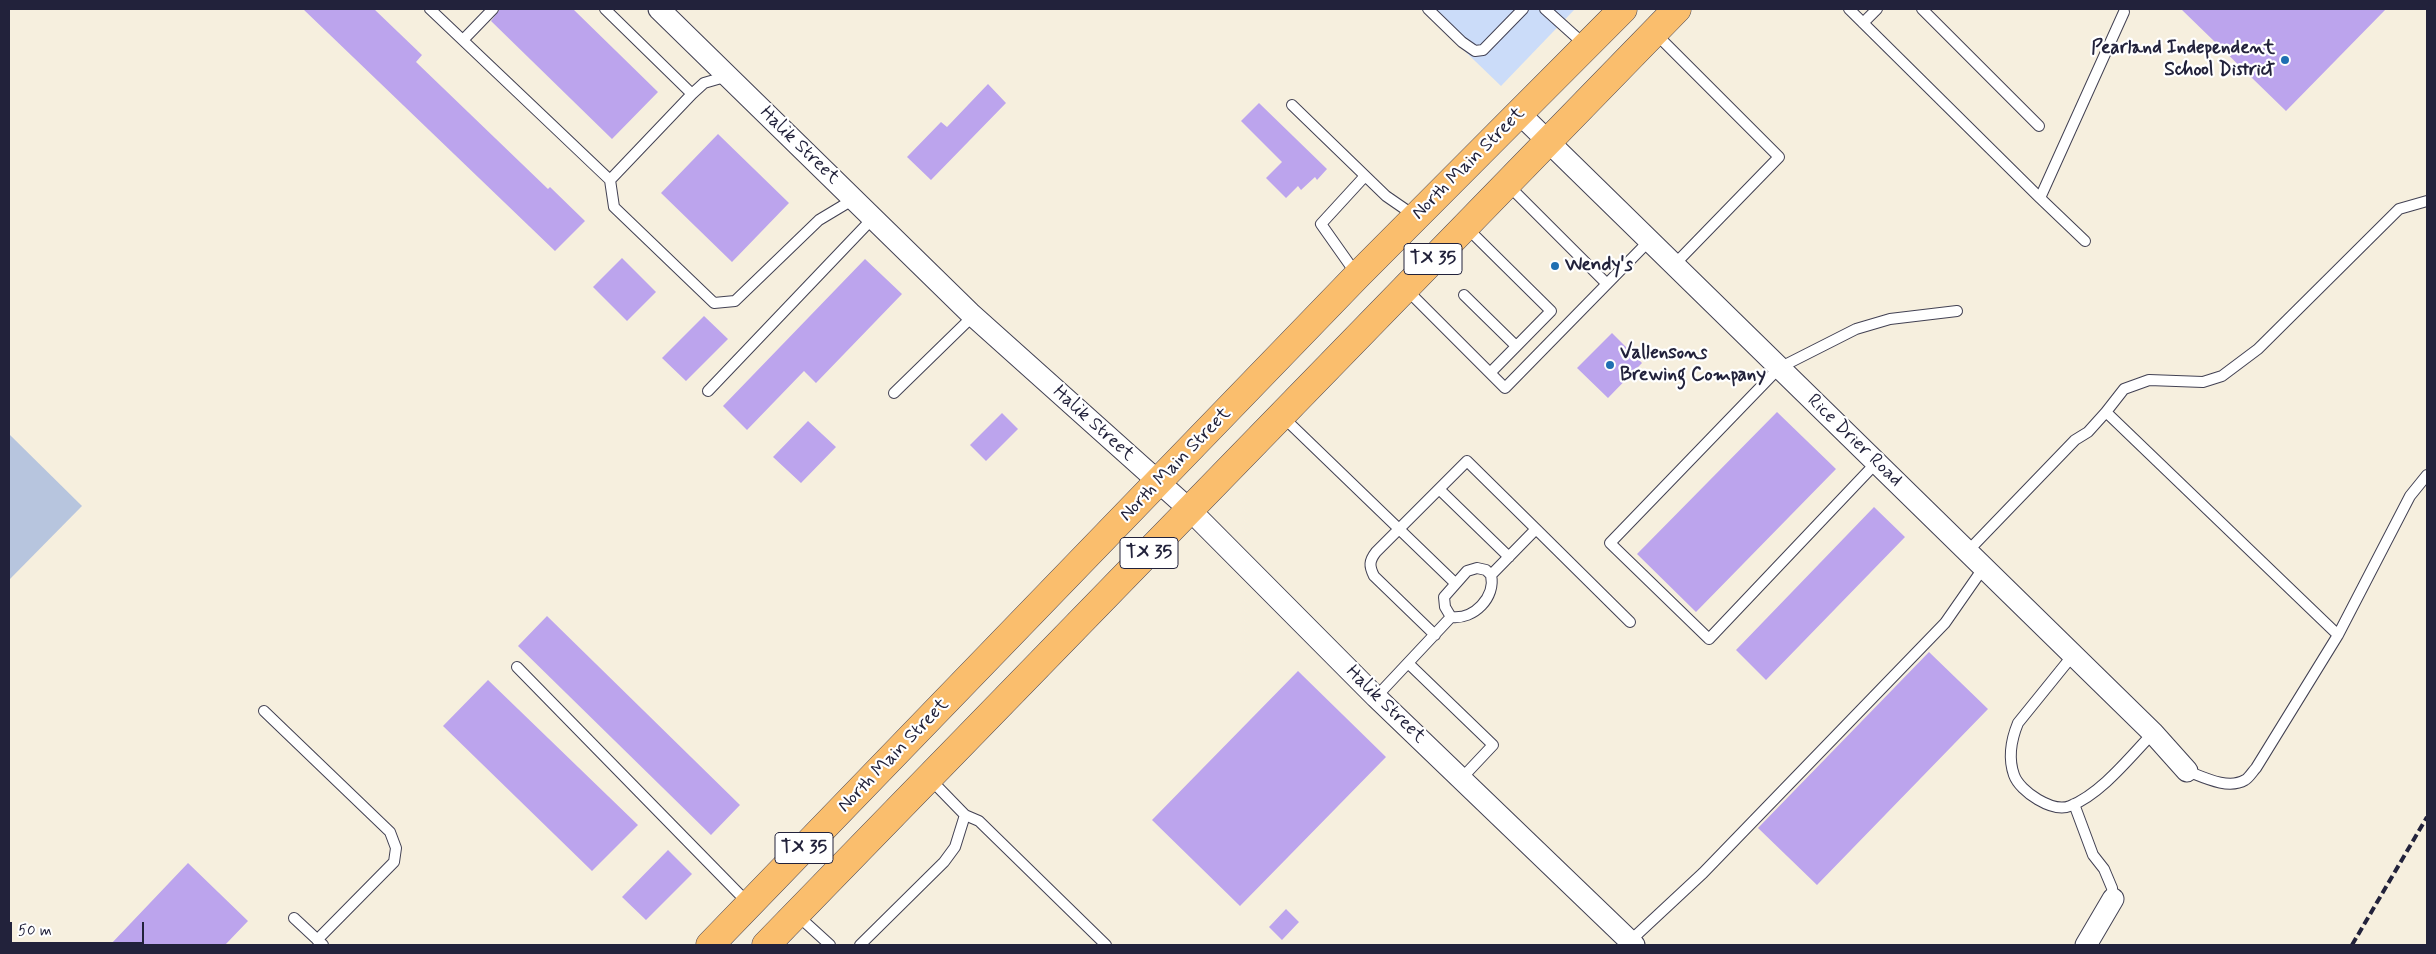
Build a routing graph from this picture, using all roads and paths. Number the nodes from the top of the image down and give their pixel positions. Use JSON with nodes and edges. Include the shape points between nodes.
{"nodes":[{"id":1,"x":430,"y":9,"type":"edge"},
{"id":2,"x":493,"y":9,"type":"edge"},
{"id":3,"x":605,"y":9,"type":"edge"},
{"id":4,"x":660,"y":9,"type":"edge"},
{"id":5,"x":1428,"y":9,"type":"edge"},
{"id":6,"x":1523,"y":9,"type":"edge"},
{"id":7,"x":1545,"y":9,"type":"edge"},
{"id":8,"x":1623,"y":9,"type":"edge"},
{"id":9,"x":1677,"y":9,"type":"edge"},
{"id":10,"x":1849,"y":9,"type":"edge"},
{"id":11,"x":1877,"y":9,"type":"edge"},
{"id":12,"x":1922,"y":9,"type":"edge"},
{"id":13,"x":2124,"y":12,"type":"dead end"},
{"id":14,"x":1657,"y":21,"type":"edge"},
{"id":15,"x":1863,"y":22,"type":"junction"},
{"id":16,"x":463,"y":40,"type":"junction"},
{"id":17,"x":1587,"y":47,"type":"junction"},
{"id":18,"x":728,"y":76,"type":"junction"},
{"id":19,"x":692,"y":94,"type":"junction"},
{"id":20,"x":1292,"y":105,"type":"dead end"},
{"id":21,"x":1520,"y":113,"type":"junction"},
{"id":22,"x":2039,"y":126,"type":"dead end"},
{"id":23,"x":1548,"y":140,"type":"junction"},
{"id":24,"x":1365,"y":176,"type":"junction"},
{"id":25,"x":610,"y":180,"type":"junction"},
{"id":26,"x":1506,"y":184,"type":"junction"},
{"id":27,"x":2040,"y":198,"type":"junction"},
{"id":28,"x":854,"y":199,"type":"junction"},
{"id":29,"x":2427,"y":200,"type":"edge"},
{"id":30,"x":1416,"y":217,"type":"junction"},
{"id":31,"x":873,"y":218,"type":"junction"},
{"id":32,"x":1466,"y":226,"type":"junction"},
{"id":33,"x":1649,"y":241,"type":"junction"},
{"id":34,"x":2085,"y":241,"type":"dead end"},
{"id":35,"x":1674,"y":265,"type":"junction"},
{"id":36,"x":1357,"y":276,"type":"junction"},
{"id":37,"x":1607,"y":284,"type":"junction"},
{"id":38,"x":1405,"y":288,"type":"junction"},
{"id":39,"x":1464,"y":294,"type":"dead end"},
{"id":40,"x":1957,"y":311,"type":"dead end"},
{"id":41,"x":973,"y":316,"type":"junction"},
{"id":42,"x":1516,"y":346,"type":"junction"},
{"id":43,"x":1779,"y":368,"type":"junction"},
{"id":44,"x":1490,"y":373,"type":"junction"},
{"id":45,"x":708,"y":391,"type":"dead end"},
{"id":46,"x":894,"y":393,"type":"dead end"},
{"id":47,"x":2106,"y":412,"type":"junction"},
{"id":48,"x":1282,"y":416,"type":"junction"},
{"id":49,"x":1876,"y":463,"type":"junction"},
{"id":50,"x":2427,"y":475,"type":"edge"},
{"id":51,"x":1158,"y":482,"type":"junction"},
{"id":52,"x":1439,"y":490,"type":"junction"},
{"id":53,"x":1190,"y":510,"type":"junction"},
{"id":54,"x":1399,"y":529,"type":"junction"},
{"id":55,"x":1536,"y":529,"type":"junction"},
{"id":56,"x":1967,"y":552,"type":"junction"},
{"id":57,"x":1509,"y":557,"type":"junction"},
{"id":58,"x":1984,"y":567,"type":"junction"},
{"id":59,"x":1492,"y":574,"type":"junction"},
{"id":60,"x":1455,"y":583,"type":"junction"},
{"id":61,"x":1452,"y":617,"type":"junction"},
{"id":62,"x":1630,"y":622,"type":"dead end"},
{"id":63,"x":1435,"y":635,"type":"junction"},
{"id":64,"x":2338,"y":635,"type":"junction"},
{"id":65,"x":2073,"y":655,"type":"junction"},
{"id":66,"x":1408,"y":663,"type":"junction"},
{"id":67,"x":517,"y":667,"type":"dead end"},
{"id":68,"x":1376,"y":697,"type":"junction"},
{"id":69,"x":264,"y":711,"type":"dead end"},
{"id":70,"x":2153,"y":733,"type":"junction"},
{"id":71,"x":899,"y":750,"type":"junction"},
{"id":72,"x":2187,"y":771,"type":"joint"},
{"id":73,"x":930,"y":779,"type":"junction"},
{"id":74,"x":1461,"y":779,"type":"junction"},
{"id":75,"x":2074,"y":804,"type":"junction"},
{"id":76,"x":965,"y":815,"type":"junction"},
{"id":77,"x":2113,"y":899,"type":"joint"},
{"id":78,"x":749,"y":904,"type":"junction"},
{"id":79,"x":796,"y":914,"type":"junction"},
{"id":80,"x":294,"y":918,"type":"dead end"},
{"id":81,"x":320,"y":943,"type":"edge"},
{"id":82,"x":1632,"y":943,"type":"edge"},
{"id":83,"x":710,"y":945,"type":"edge"},
{"id":84,"x":766,"y":945,"type":"edge"},
{"id":85,"x":830,"y":945,"type":"edge"},
{"id":86,"x":860,"y":945,"type":"edge"},
{"id":87,"x":1106,"y":945,"type":"edge"},
{"id":88,"x":2086,"y":945,"type":"edge"}],
"edges":[{"from":1,"to":16,"type":"lane"},
{"from":2,"to":16,"type":"lane"},
{"from":3,"to":19,"type":"lane"},
{"from":4,"to":18,"type":"street","name":"Halik Street"},
{"from":5,"to":6,"type":"lane","via":[[1475,51],[1483,50]]},
{"from":7,"to":17,"type":"lane"},
{"from":8,"to":17,"type":"main road","name":"North Main Street","number":"TX 35"},
{"from":9,"to":14,"type":"main road","name":"North Main Street","number":"TX 35"},
{"from":10,"to":15,"type":"lane"},
{"from":11,"to":15,"type":"lane"},
{"from":12,"to":22,"type":"lane"},
{"from":13,"to":27,"type":"lane"},
{"from":14,"to":23,"type":"main road","name":"North Main Street","number":"TX 35"},
{"from":14,"to":35,"type":"lane","via":[[1778,157]]},
{"from":15,"to":27,"type":"lane"},
{"from":16,"to":25,"type":"lane"},
{"from":17,"to":21,"type":"main road","name":"North Main Street","number":"TX 35"},
{"from":18,"to":19,"type":"lane","via":[[704,83]]},
{"from":18,"to":28,"type":"street","name":"Halik Street"},
{"from":19,"to":25,"type":"lane"},
{"from":20,"to":24,"type":"lane"},
{"from":21,"to":23,"type":"street","name":"Rice Drier Road"},
{"from":21,"to":30,"type":"main road","name":"North Main Street","number":"TX 35"},
{"from":23,"to":26,"type":"main road","name":"North Main Street","number":"TX 35"},
{"from":23,"to":33,"type":"street","name":"Rice Drier Road"},
{"from":24,"to":30,"type":"lane"},
{"from":24,"to":36,"type":"lane","via":[[1321,224]]},
{"from":25,"to":28,"type":"lane","via":[[614,207],[714,303],[734,301],[819,220]]},
{"from":26,"to":32,"type":"main road","name":"North Main Street","number":"TX 35"},
{"from":26,"to":37,"type":"lane"},
{"from":27,"to":34,"type":"lane"},
{"from":28,"to":31,"type":"street","name":"Halik Street"},
{"from":29,"to":47,"type":"lane","via":[[2399,209],[2258,348],[2222,376],[2203,382],[2149,380],[2124,389]]},
{"from":30,"to":36,"type":"main road","name":"North Main Street","number":"TX 35"},
{"from":31,"to":41,"type":"street","name":"Halik Street"},
{"from":31,"to":45,"type":"lane"},
{"from":32,"to":38,"type":"main road","name":"North Main Street","number":"TX 35"},
{"from":32,"to":42,"type":"lane","via":[[1551,311]]},
{"from":33,"to":35,"type":"street","name":"Rice Drier Road"},
{"from":33,"to":37,"type":"lane"},
{"from":35,"to":43,"type":"street","name":"Rice Drier Road"},
{"from":36,"to":51,"type":"main road","name":"North Main Street","number":"TX 35"},
{"from":37,"to":44,"type":"lane","via":[[1505,388]]},
{"from":38,"to":44,"type":"lane"},
{"from":38,"to":48,"type":"main road","name":"North Main Street","number":"TX 35"},
{"from":39,"to":42,"type":"lane"},
{"from":40,"to":43,"type":"lane","via":[[1882,321],[1856,330]]},
{"from":41,"to":46,"type":"lane"},
{"from":41,"to":51,"type":"street","name":"Halik Street"},
{"from":42,"to":44,"type":"lane"},
{"from":43,"to":49,"type":"street","name":"Rice Drier Road"},
{"from":43,"to":49,"type":"lane","via":[[1610,543],[1709,639]]},
{"from":47,"to":56,"type":"lane"},
{"from":47,"to":64,"type":"lane"},
{"from":48,"to":53,"type":"main road","name":"North Main Street","number":"TX 35"},
{"from":48,"to":54,"type":"lane"},
{"from":49,"to":56,"type":"street","name":"Rice Drier Road"},
{"from":50,"to":64,"type":"lane","via":[[2410,496]]},
{"from":51,"to":53,"type":"street","name":"Halik Street"},
{"from":51,"to":71,"type":"main road","name":"North Main Street","number":"TX 35"},
{"from":52,"to":54,"type":"lane"},
{"from":52,"to":55,"type":"lane","via":[[1467,461]]},
{"from":52,"to":57,"type":"lane"},
{"from":53,"to":68,"type":"street","name":"Halik Street"},
{"from":53,"to":73,"type":"main road","name":"North Main Street","number":"TX 35"},
{"from":54,"to":60,"type":"lane"},
{"from":54,"to":63,"type":"lane","via":[[1371,559],[1369,568]]},
{"from":55,"to":57,"type":"lane"},
{"from":55,"to":62,"type":"lane"},
{"from":56,"to":58,"type":"street","name":"Rice Drier Road"},
{"from":57,"to":59,"type":"lane"},
{"from":58,"to":65,"type":"street","name":"Rice Drier Road"},
{"from":58,"to":82,"type":"lane","via":[[1945,623]]},
{"from":59,"to":60,"type":"lane","via":[[1477,568],[1468,571]]},
{"from":59,"to":61,"type":"lane","via":[[1494,585],[1491,593],[1471,616]]},
{"from":60,"to":61,"type":"lane","via":[[1444,597],[1445,607]]},
{"from":61,"to":63,"type":"lane"},
{"from":63,"to":66,"type":"lane"},
{"from":64,"to":72,"type":"lane","via":[[2256,768],[2245,780],[2230,784]]},
{"from":65,"to":70,"type":"street","name":"Rice Drier Road"},
{"from":65,"to":75,"type":"lane","via":[[2018,723],[2012,736],[2010,757],[2014,777],[2042,804],[2068,807]]},
{"from":66,"to":68,"type":"lane"},
{"from":66,"to":74,"type":"lane","via":[[1493,745]]},
{"from":67,"to":78,"type":"lane"},
{"from":68,"to":74,"type":"street","name":"Halik Street"},
{"from":69,"to":81,"type":"lane","via":[[390,832],[396,848],[394,862]]},
{"from":70,"to":72,"type":"street","name":"Rice Drier Road"},
{"from":70,"to":75,"type":"lane","via":[[2088,798]]},
{"from":71,"to":73,"type":"main road"},
{"from":71,"to":78,"type":"main road","name":"North Main Street","number":"TX 35"},
{"from":73,"to":76,"type":"lane"},
{"from":73,"to":79,"type":"main road","name":"North Main Street","number":"TX 35"},
{"from":74,"to":82,"type":"street","name":"Halik Street"},
{"from":75,"to":77,"type":"lane","via":[[2093,855],[2104,868]]},
{"from":76,"to":86,"type":"lane","via":[[955,847],[944,862]]},
{"from":76,"to":87,"type":"lane","via":[[979,821]]},
{"from":77,"to":88,"type":"street"},
{"from":78,"to":83,"type":"main road","name":"North Main Street","number":"TX 35"},
{"from":79,"to":84,"type":"main road","name":"North Main Street","number":"TX 35"},
{"from":79,"to":85,"type":"lane"},
{"from":80,"to":81,"type":"lane"}]}
